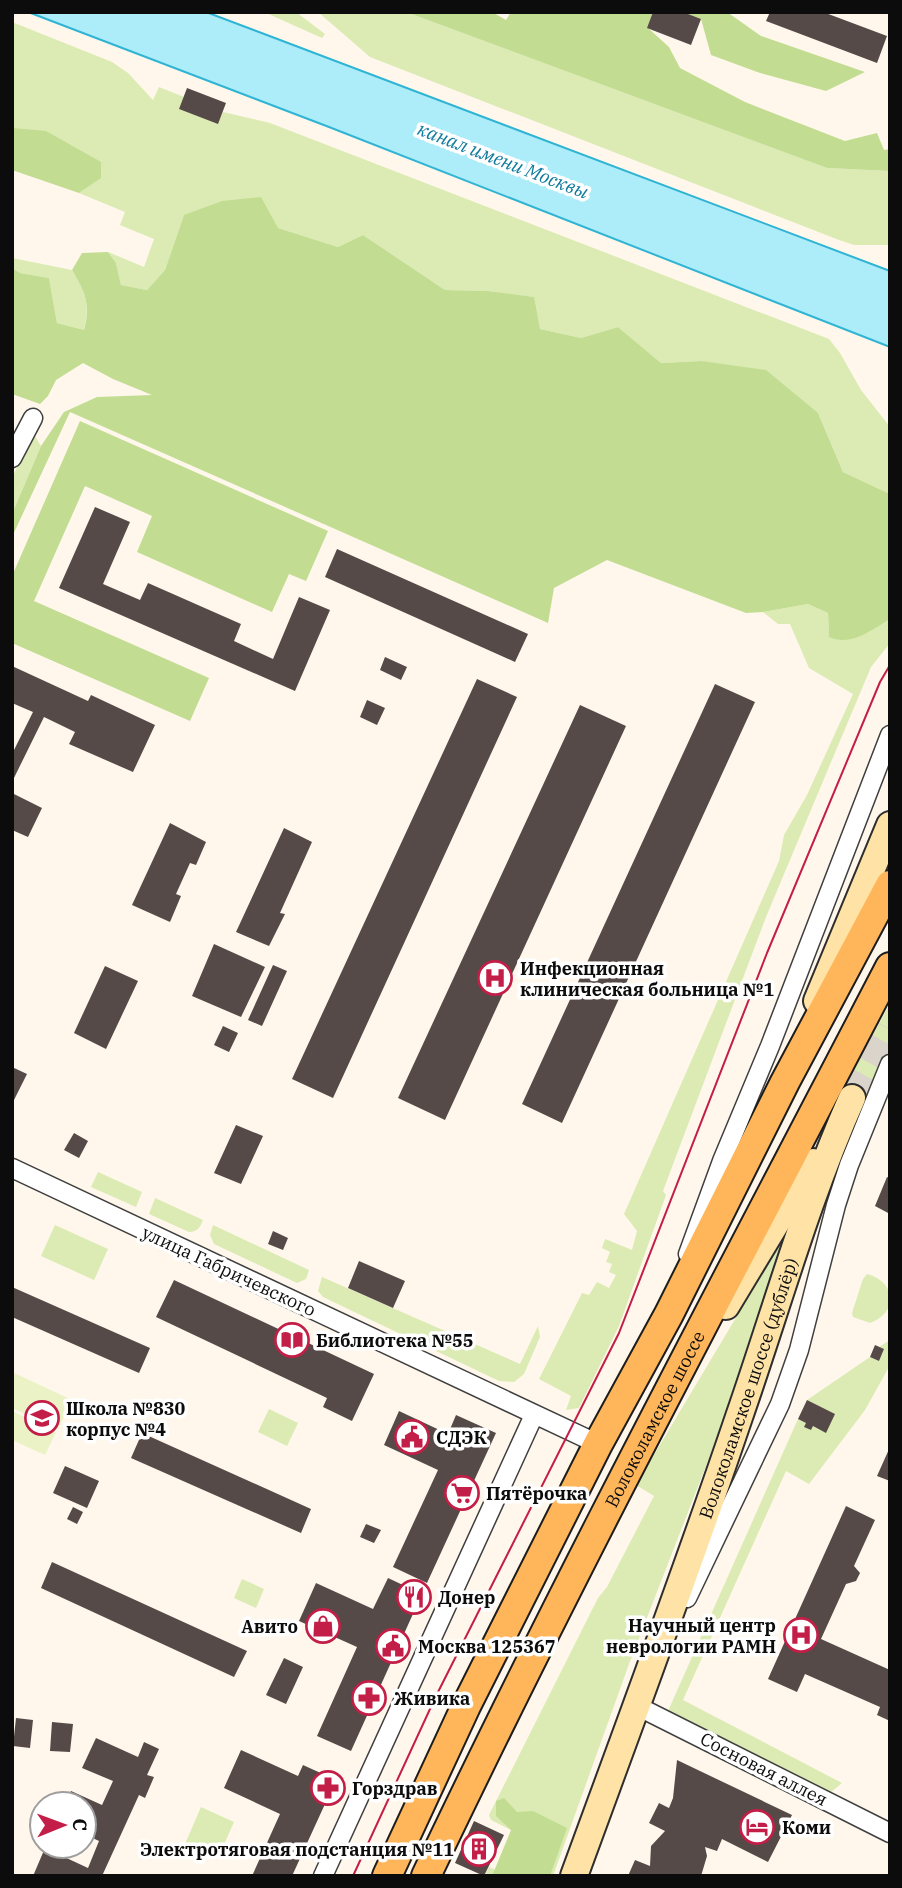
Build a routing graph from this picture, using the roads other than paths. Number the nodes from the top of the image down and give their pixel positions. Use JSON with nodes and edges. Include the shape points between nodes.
{"nodes":[{"id":1,"x":33,"y":418,"type":"dead end"},
{"id":2,"x":12,"y":458,"type":"edge"},
{"id":3,"x":890,"y":735,"type":"edge"},
{"id":4,"x":890,"y":825,"type":"edge"},
{"id":5,"x":890,"y":885,"type":"edge"},
{"id":6,"x":890,"y":967,"type":"edge"},
{"id":7,"x":890,"y":1064,"type":"edge"},
{"id":8,"x":785,"y":1082,"type":"junction"},
{"id":9,"x":12,"y":1168,"type":"edge"},
{"id":10,"x":669,"y":1314,"type":"junction"},
{"id":11,"x":534,"y":1415,"type":"junction"},
{"id":12,"x":598,"y":1444,"type":"junction"},
{"id":13,"x":627,"y":1469,"type":"junction"},
{"id":14,"x":646,"y":1679,"type":"junction"},
{"id":15,"x":637,"y":1706,"type":"junction"},
{"id":16,"x":890,"y":1833,"type":"edge"},
{"id":17,"x":323,"y":1876,"type":"edge"},
{"id":18,"x":387,"y":1876,"type":"edge"},
{"id":19,"x":426,"y":1876,"type":"edge"},
{"id":20,"x":574,"y":1876,"type":"edge"}],
"edges":[{"from":1,"to":2,"type":"street"},
{"from":3,"to":10,"type":"street","via":[[703,1209]]},
{"from":4,"to":8,"type":"street","name":"Волоколамское шоссе"},
{"from":5,"to":8,"type":"main road","name":"Волоколамское шоссе"},
{"from":6,"to":13,"type":"main road","name":"Волоколамское шоссе"},
{"from":7,"to":14,"type":"street","via":[[836,1205],[780,1404]]},
{"from":8,"to":10,"type":"main road","name":"Волоколамское шоссе"},
{"from":9,"to":11,"type":"street","name":"улица Габричевского"},
{"from":10,"to":12,"type":"main road","name":"Волоколамское шоссе"},
{"from":11,"to":12,"type":"street","name":"улица Габричевского"},
{"from":11,"to":17,"type":"street"},
{"from":12,"to":18,"type":"main road","name":"Волоколамское шоссе"},
{"from":13,"to":14,"type":"street","name":"Волоколамское шоссе (дублёр)","via":[[852,1098],[820,1177]]},
{"from":13,"to":19,"type":"main road","name":"Волоколамское шоссе"},
{"from":14,"to":15,"type":"street","name":"Волоколамское шоссе (дублёр)"},
{"from":15,"to":16,"type":"street","name":"Сосновая аллея"},
{"from":15,"to":20,"type":"street","name":"Волоколамское шоссе (дублёр)"}]}
